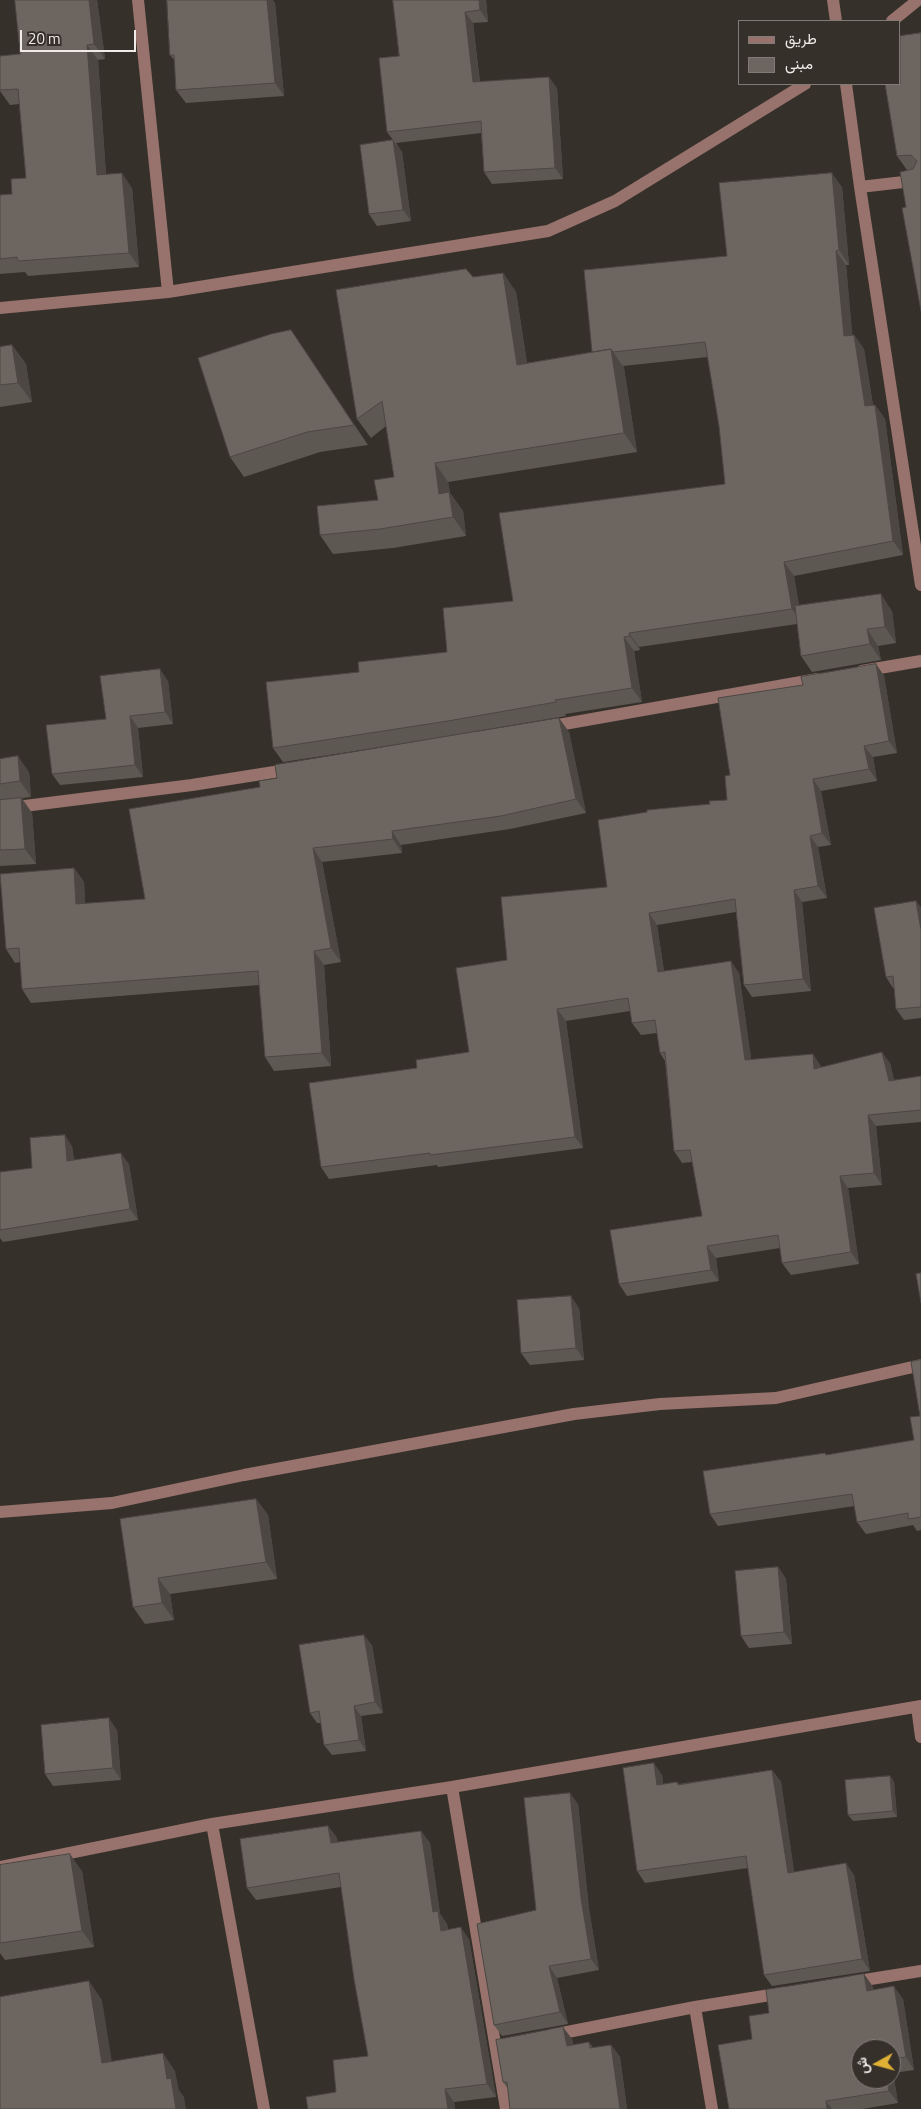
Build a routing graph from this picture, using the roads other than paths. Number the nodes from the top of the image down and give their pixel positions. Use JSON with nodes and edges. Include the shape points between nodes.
{"nodes":[{"id":1,"x":138,"y":0,"type":"edge"},
{"id":2,"x":832,"y":0,"type":"edge"},
{"id":3,"x":918,"y":0,"type":"edge"},
{"id":4,"x":836,"y":20,"type":"edge"},
{"id":5,"x":893,"y":20,"type":"edge"},
{"id":6,"x":803,"y":85,"type":"edge"},
{"id":7,"x":846,"y":85,"type":"edge"},
{"id":8,"x":921,"y":180,"type":"edge"},
{"id":9,"x":860,"y":187,"type":"junction"},
{"id":10,"x":168,"y":292,"type":"junction"},
{"id":11,"x":0,"y":308,"type":"edge"},
{"id":12,"x":921,"y":585,"type":"edge"},
{"id":13,"x":921,"y":661,"type":"edge"},
{"id":14,"x":852,"y":673,"type":"edge"},
{"id":15,"x":832,"y":676,"type":"edge"},
{"id":16,"x":537,"y":729,"type":"edge"},
{"id":17,"x":306,"y":767,"type":"edge"},
{"id":18,"x":0,"y":809,"type":"edge"},
{"id":19,"x":921,"y":1365,"type":"edge"},
{"id":20,"x":0,"y":1512,"type":"edge"},
{"id":21,"x":919,"y":1706,"type":"edge"},
{"id":22,"x":921,"y":1738,"type":"edge"},
{"id":23,"x":452,"y":1787,"type":"junction"},
{"id":24,"x":212,"y":1824,"type":"junction"},
{"id":25,"x":0,"y":1867,"type":"edge"},
{"id":26,"x":921,"y":1971,"type":"edge"},
{"id":27,"x":842,"y":1983,"type":"edge"},
{"id":28,"x":793,"y":1991,"type":"edge"},
{"id":29,"x":695,"y":2007,"type":"junction"},
{"id":30,"x":543,"y":2036,"type":"edge"},
{"id":31,"x":264,"y":2109,"type":"edge"},
{"id":32,"x":506,"y":2109,"type":"edge"},
{"id":33,"x":712,"y":2109,"type":"edge"}],
"edges":[{"from":1,"to":10,"type":"street"},
{"from":2,"to":4,"type":"street"},
{"from":3,"to":5,"type":"street"},
{"from":6,"to":10,"type":"street","via":[[614,202],[548,231]]},
{"from":7,"to":9,"type":"street"},
{"from":8,"to":9,"type":"street"},
{"from":9,"to":12,"type":"street"},
{"from":10,"to":11,"type":"street"},
{"from":13,"to":14,"type":"street"},
{"from":15,"to":16,"type":"street"},
{"from":17,"to":18,"type":"street"},
{"from":19,"to":20,"type":"street","via":[[776,1398],[660,1404],[574,1414],[244,1475],[112,1503]]},
{"from":21,"to":22,"type":"street"},
{"from":21,"to":23,"type":"street"},
{"from":23,"to":24,"type":"street"},
{"from":23,"to":32,"type":"street","via":[[500,2045]]},
{"from":24,"to":25,"type":"street"},
{"from":24,"to":31,"type":"street"},
{"from":26,"to":27,"type":"street"},
{"from":28,"to":29,"type":"street"},
{"from":29,"to":30,"type":"street"},
{"from":29,"to":33,"type":"street"}]}
